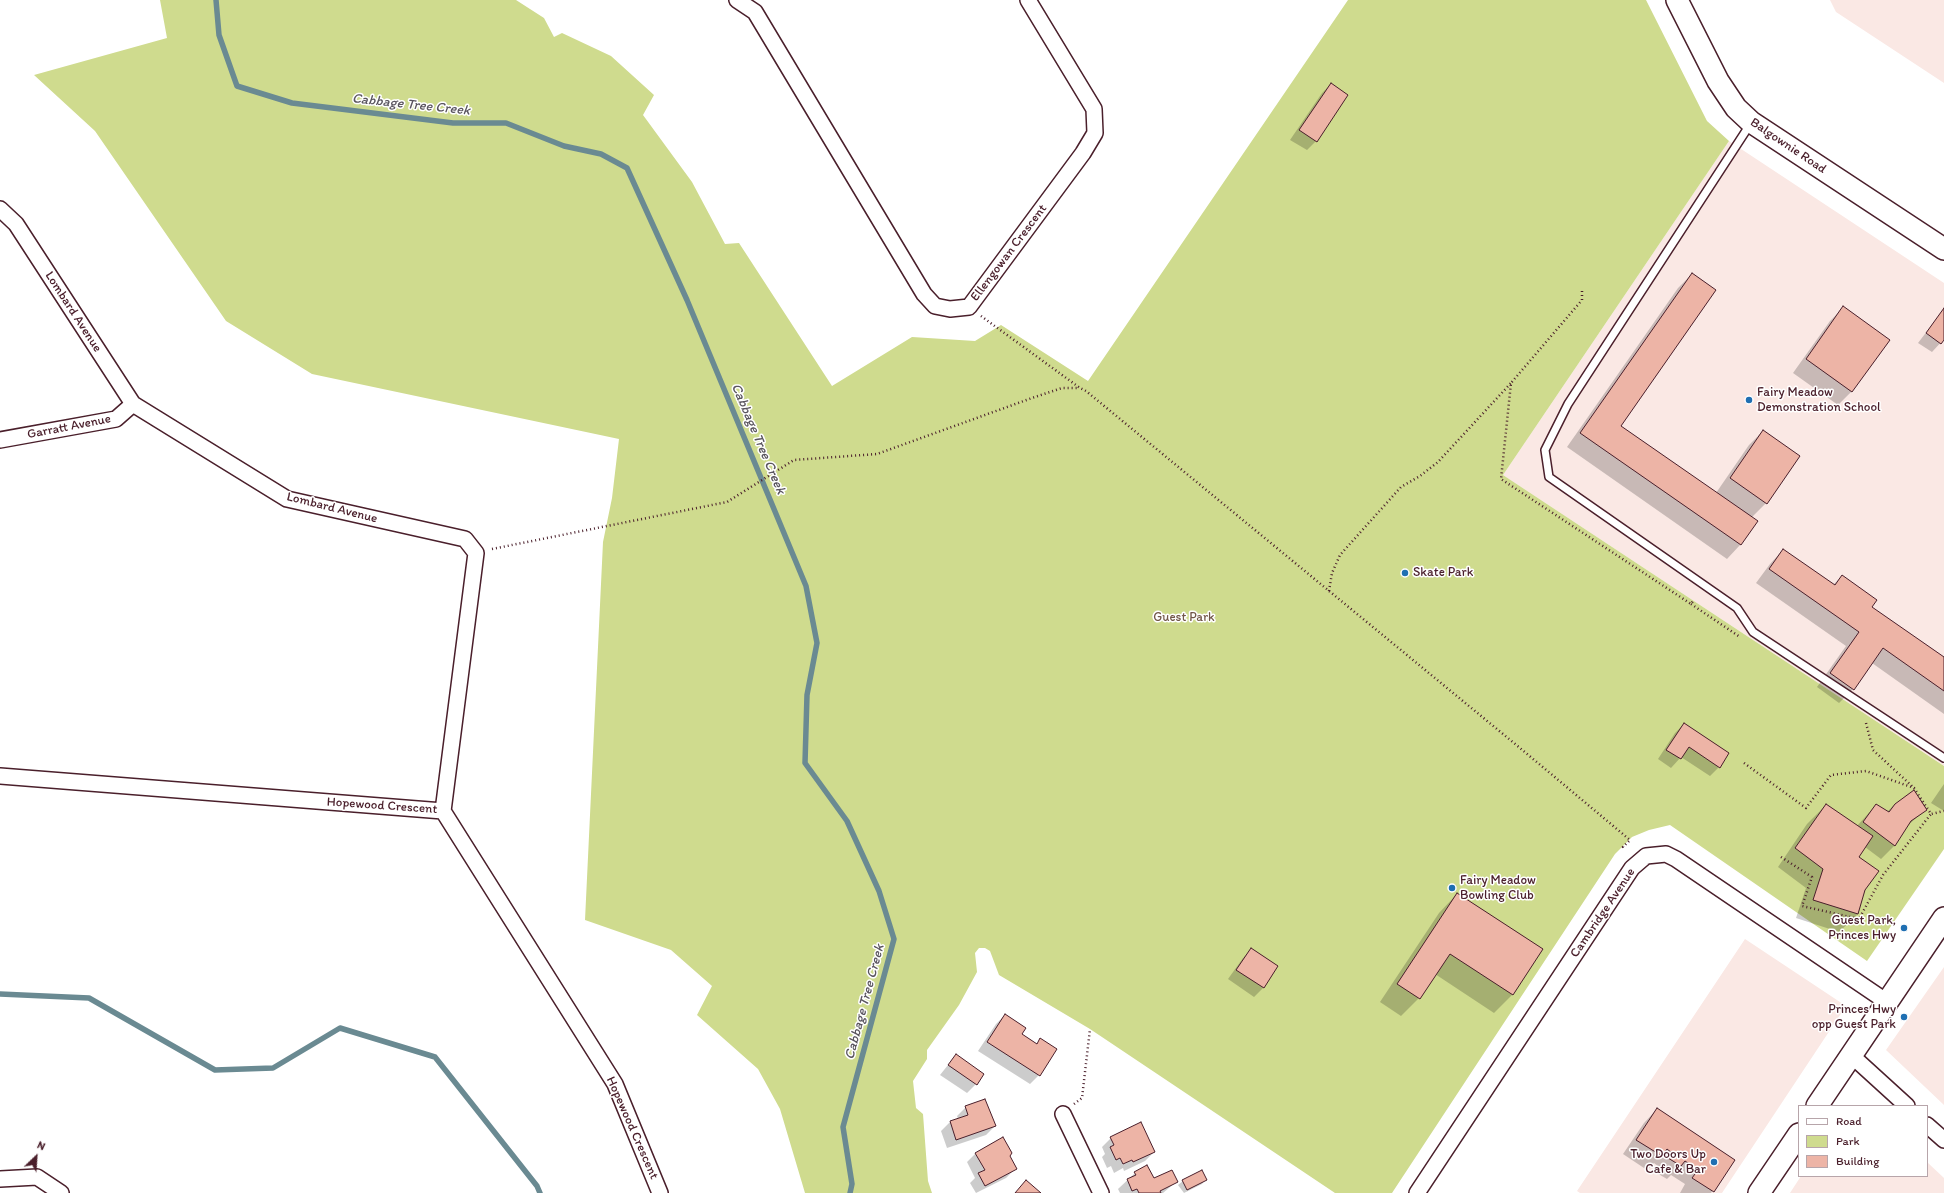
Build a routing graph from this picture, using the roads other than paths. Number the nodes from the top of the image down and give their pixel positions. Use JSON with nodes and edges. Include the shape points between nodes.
{"nodes":[{"id":1,"x":737,"y":0,"type":"edge"},
{"id":2,"x":1028,"y":0,"type":"edge"},
{"id":3,"x":1677,"y":0,"type":"edge"},
{"id":4,"x":1751,"y":122,"type":"junction"},
{"id":5,"x":0,"y":209,"type":"edge"},
{"id":6,"x":1944,"y":249,"type":"edge"},
{"id":7,"x":133,"y":404,"type":"junction"},
{"id":8,"x":0,"y":440,"type":"edge"},
{"id":9,"x":1944,"y":758,"type":"edge"},
{"id":10,"x":0,"y":776,"type":"edge"},
{"id":11,"x":443,"y":811,"type":"junction"},
{"id":12,"x":1944,"y":918,"type":"edge"},
{"id":13,"x":1887,"y":1002,"type":"junction"},
{"id":14,"x":1851,"y":1055,"type":"junction"},
{"id":15,"x":1818,"y":1105,"type":"edge"},
{"id":16,"x":1906,"y":1105,"type":"edge"},
{"id":17,"x":1063,"y":1114,"type":"road end"},
{"id":18,"x":1928,"y":1126,"type":"edge"},
{"id":19,"x":1798,"y":1135,"type":"edge"},
{"id":20,"x":1944,"y":1140,"type":"edge"},
{"id":21,"x":0,"y":1179,"type":"edge"},
{"id":22,"x":61,"y":1193,"type":"edge"},
{"id":23,"x":660,"y":1193,"type":"edge"},
{"id":24,"x":1101,"y":1193,"type":"edge"},
{"id":25,"x":1417,"y":1193,"type":"edge"},
{"id":26,"x":1759,"y":1193,"type":"edge"}],
"edges":[{"from":1,"to":2,"type":"street","name":"Ellengowan Crescent","via":[[754,12],[924,294],[935,306],[950,309],[969,307],[1095,134],[1094,109]]},
{"from":3,"to":4,"type":"main road","name":"Balgownie Road","via":[[1718,81],[1736,108]]},
{"from":4,"to":6,"type":"main road","name":"Balgownie Road"},
{"from":4,"to":9,"type":"lane","via":[[1568,404],[1546,450],[1550,477],[1737,608],[1754,632]]},
{"from":5,"to":7,"type":"street","name":"Lombard Avenue","via":[[16,224]]},
{"from":7,"to":8,"type":"street","name":"Garratt Avenue","via":[[116,419]]},
{"from":7,"to":11,"type":"street","name":"Lombard Avenue","via":[[287,499],[465,539],[476,553]]},
{"from":10,"to":11,"type":"street","name":"Hopewood Crescent"},
{"from":11,"to":23,"type":"street","name":"Hopewood Crescent","via":[[615,1084]]},
{"from":12,"to":13,"type":"main road"},
{"from":13,"to":14,"type":"main road"},
{"from":13,"to":25,"type":"street","name":"Cambridge Avenue","via":[[1676,859],[1666,854],[1646,856],[1632,868]]},
{"from":14,"to":15,"type":"main road"},
{"from":14,"to":16,"type":"street"},
{"from":17,"to":24,"type":"street"},
{"from":18,"to":20,"type":"street"},
{"from":19,"to":26,"type":"main road"},
{"from":21,"to":22,"type":"street","via":[[37,1177]]}]}
